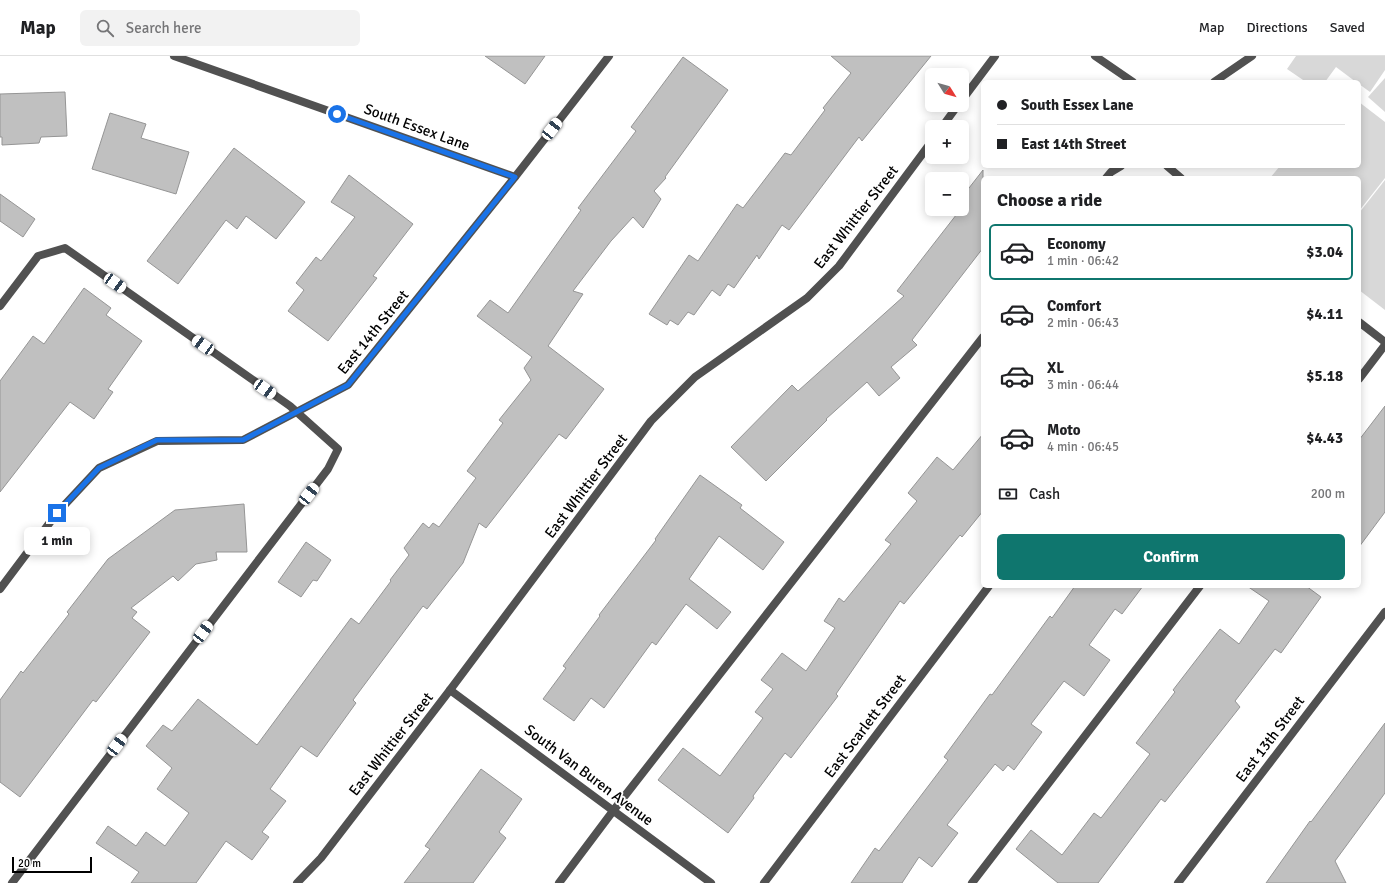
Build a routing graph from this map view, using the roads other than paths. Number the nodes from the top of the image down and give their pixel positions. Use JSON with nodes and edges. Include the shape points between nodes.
{"nodes":[{"id":1,"x":174,"y":56,"type":"edge"},
{"id":2,"x":609,"y":56,"type":"edge"},
{"id":3,"x":994,"y":56,"type":"edge"},
{"id":4,"x":1096,"y":56,"type":"edge"},
{"id":5,"x":1252,"y":56,"type":"edge"},
{"id":6,"x":1130,"y":80,"type":"edge"},
{"id":7,"x":1217,"y":80,"type":"edge"},
{"id":8,"x":969,"y":90,"type":"edge"},
{"id":9,"x":925,"y":150,"type":"edge"},
{"id":10,"x":1118,"y":168,"type":"edge"},
{"id":11,"x":1169,"y":168,"type":"edge"},
{"id":12,"x":1108,"y":176,"type":"edge"},
{"id":13,"x":1179,"y":176,"type":"edge"},
{"id":14,"x":515,"y":177,"type":"junction"},
{"id":15,"x":0,"y":306,"type":"edge"},
{"id":16,"x":1361,"y":324,"type":"edge"},
{"id":17,"x":981,"y":339,"type":"edge"},
{"id":18,"x":1385,"y":344,"type":"edge"},
{"id":19,"x":1361,"y":376,"type":"edge"},
{"id":20,"x":297,"y":412,"type":"junction"},
{"id":21,"x":987,"y":588,"type":"edge"},
{"id":22,"x":1198,"y":588,"type":"edge"},
{"id":23,"x":0,"y":589,"type":"edge"},
{"id":24,"x":1385,"y":612,"type":"edge"},
{"id":25,"x":450,"y":690,"type":"junction"},
{"id":26,"x":613,"y":811,"type":"junction"},
{"id":27,"x":12,"y":883,"type":"edge"},
{"id":28,"x":297,"y":883,"type":"edge"},
{"id":29,"x":559,"y":883,"type":"edge"},
{"id":30,"x":711,"y":883,"type":"edge"},
{"id":31,"x":764,"y":883,"type":"edge"},
{"id":32,"x":972,"y":883,"type":"edge"},
{"id":33,"x":1178,"y":883,"type":"edge"}],
"edges":[{"from":1,"to":14,"type":"street","name":"South Essex Lane"},
{"from":2,"to":14,"type":"street","name":"East 14th Street"},
{"from":3,"to":8,"type":"street"},
{"from":4,"to":6,"type":"street"},
{"from":5,"to":7,"type":"street"},
{"from":9,"to":25,"type":"street","name":"East Whittier Street","via":[[839,266],[807,298],[695,377],[651,422]]},
{"from":10,"to":12,"type":"street"},
{"from":11,"to":13,"type":"street"},
{"from":14,"to":20,"type":"street","name":"East 14th Street","via":[[348,385]]},
{"from":15,"to":20,"type":"street","via":[[38,256],[65,248]]},
{"from":16,"to":18,"type":"street"},
{"from":17,"to":26,"type":"street"},
{"from":18,"to":19,"type":"street"},
{"from":20,"to":23,"type":"street","name":"East 14th Street","via":[[243,440],[157,440],[99,468],[57,513]]},
{"from":20,"to":27,"type":"street","via":[[338,449],[328,469]]},
{"from":21,"to":31,"type":"street","name":"East Scarlett Street"},
{"from":22,"to":32,"type":"street"},
{"from":24,"to":33,"type":"street","name":"East 13th Street"},
{"from":25,"to":26,"type":"street","name":"South Van Buren Avenue"},
{"from":25,"to":28,"type":"street","name":"East Whittier Street","via":[[321,858]]},
{"from":26,"to":29,"type":"street"},
{"from":26,"to":30,"type":"street","name":"South Van Buren Avenue"}]}
